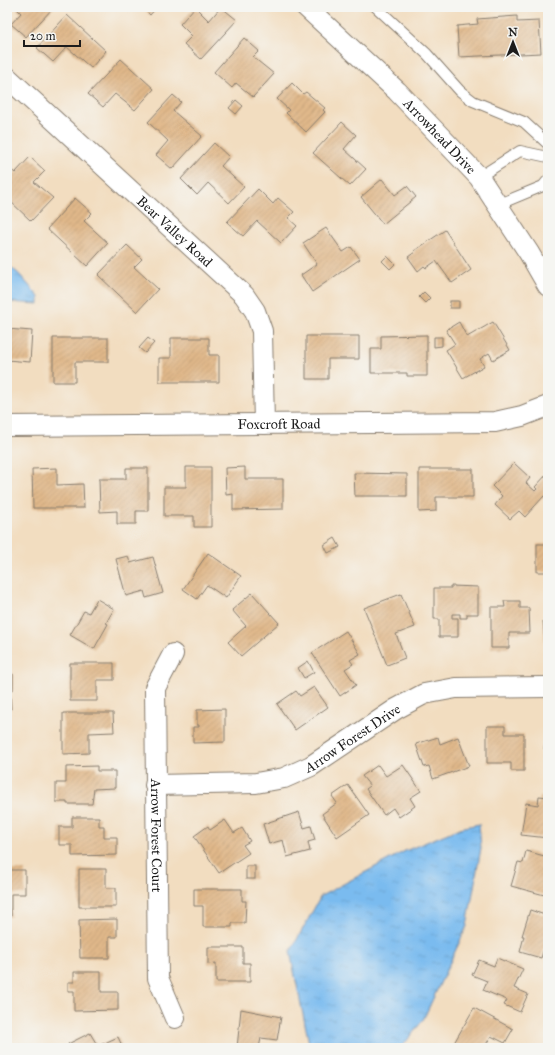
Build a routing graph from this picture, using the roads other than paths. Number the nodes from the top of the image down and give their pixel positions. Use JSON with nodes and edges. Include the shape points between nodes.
{"nodes":[{"id":1,"x":306,"y":7,"type":"edge"},
{"id":2,"x":376,"y":7,"type":"edge"},
{"id":3,"x":7,"y":77,"type":"edge"},
{"id":4,"x":548,"y":144,"type":"edge"},
{"id":5,"x":548,"y":157,"type":"edge"},
{"id":6,"x":479,"y":177,"type":"junction"},
{"id":7,"x":548,"y":180,"type":"edge"},
{"id":8,"x":497,"y":205,"type":"junction"},
{"id":9,"x":548,"y":286,"type":"edge"},
{"id":10,"x":548,"y":406,"type":"edge"},
{"id":11,"x":264,"y":424,"type":"junction"},
{"id":12,"x":7,"y":426,"type":"edge"},
{"id":13,"x":173,"y":654,"type":"dead end"},
{"id":14,"x":548,"y":688,"type":"edge"},
{"id":15,"x":155,"y":785,"type":"junction"},
{"id":16,"x":175,"y":1018,"type":"dead end"}],
"edges":[{"from":1,"to":6,"type":"street","name":"Arrowhead Drive","via":[[397,91]]},
{"from":2,"to":4,"type":"lane","via":[[427,54],[460,91],[473,101],[524,122]]},
{"from":3,"to":11,"type":"street","name":"Bear Valley Road","via":[[244,295],[255,311],[262,331]]},
{"from":5,"to":6,"type":"lane","via":[[520,151]]},
{"from":6,"to":8,"type":"street","name":"Arrowhead Drive"},
{"from":7,"to":8,"type":"lane","via":[[543,186]]},
{"from":8,"to":9,"type":"street","name":"Arrowhead Drive"},
{"from":10,"to":11,"type":"street","name":"Foxcroft Road","via":[[522,416],[495,422]]},
{"from":11,"to":12,"type":"street","name":"Foxcroft Road"},
{"from":13,"to":15,"type":"street","name":"Arrow Forest Court","via":[[154,688]]},
{"from":14,"to":15,"type":"street","name":"Arrow Forest Drive","via":[[456,688],[424,694],[396,709],[311,766],[284,778],[256,783]]},
{"from":15,"to":16,"type":"street","name":"Arrow Forest Court","via":[[158,978]]}]}
